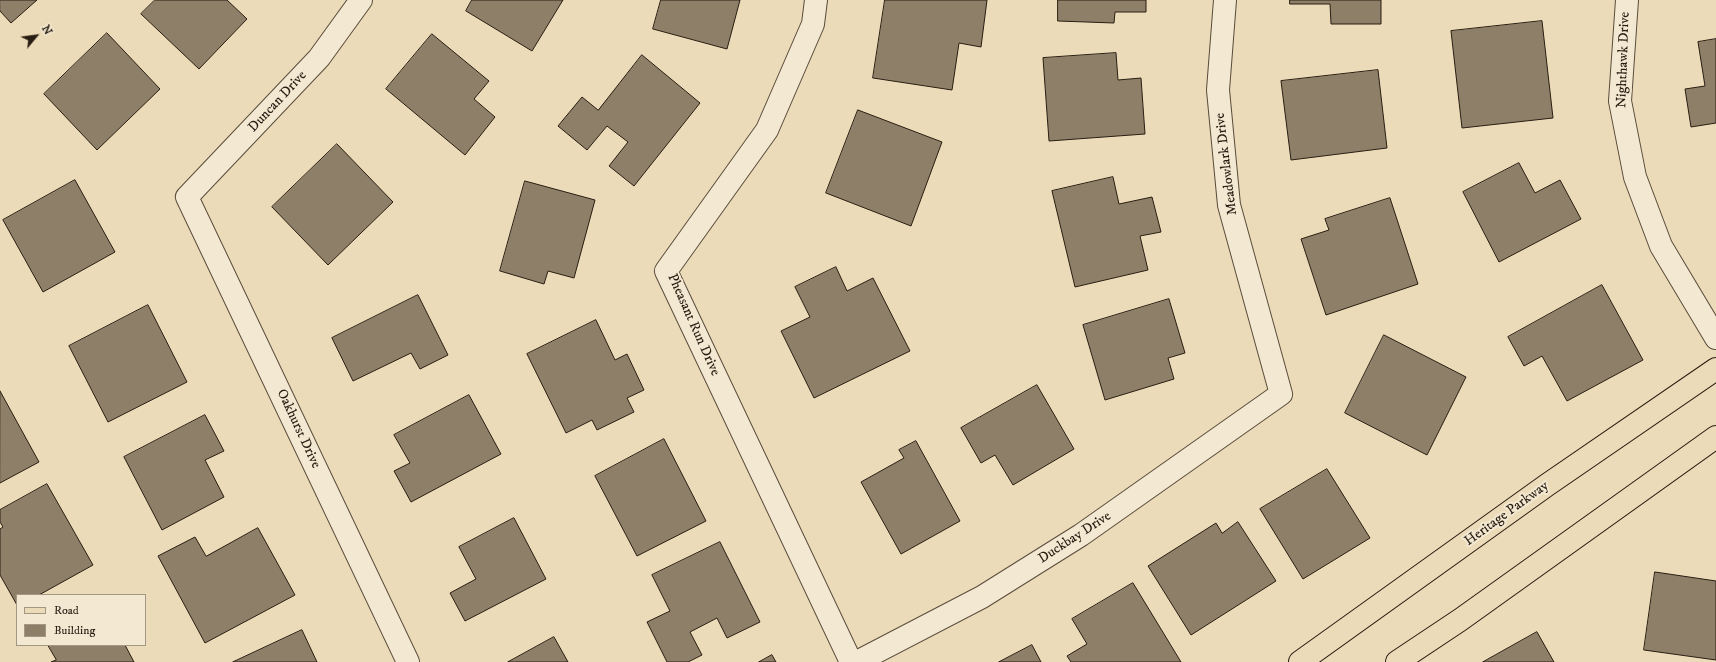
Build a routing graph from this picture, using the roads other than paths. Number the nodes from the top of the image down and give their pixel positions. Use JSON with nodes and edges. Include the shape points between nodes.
{"nodes":[{"id":1,"x":361,"y":0,"type":"edge"},
{"id":2,"x":816,"y":0,"type":"edge"},
{"id":3,"x":1225,"y":0,"type":"edge"},
{"id":4,"x":1627,"y":0,"type":"edge"},
{"id":5,"x":187,"y":197,"type":"joint"},
{"id":6,"x":1716,"y":338,"type":"edge"},
{"id":7,"x":1716,"y":369,"type":"edge"},
{"id":8,"x":1281,"y":394,"type":"joint"},
{"id":9,"x":1716,"y":437,"type":"edge"},
{"id":10,"x":408,"y":662,"type":"edge"},
{"id":11,"x":851,"y":662,"type":"edge"},
{"id":12,"x":856,"y":662,"type":"edge"},
{"id":13,"x":1300,"y":662,"type":"edge"},
{"id":14,"x":1397,"y":662,"type":"edge"}],
"edges":[{"from":1,"to":5,"type":"street","name":"Duncan Drive","via":[[319,58]]},
{"from":2,"to":11,"type":"street","name":"Pheasant Run Drive","via":[[813,24],[768,130],[666,271]]},
{"from":3,"to":8,"type":"street","name":"Meadowlark Drive","via":[[1218,90],[1229,205]]},
{"from":4,"to":6,"type":"street","name":"Nighthawk Drive","via":[[1620,101],[1634,177],[1661,246]]},
{"from":5,"to":10,"type":"street","name":"Oakhurst Drive"},
{"from":7,"to":13,"type":"main road","name":"Heritage Parkway","via":[[1541,489]]},
{"from":8,"to":12,"type":"street","name":"Duckbay Drive","via":[[1081,535],[982,597]]},
{"from":9,"to":14,"type":"main road"}]}
